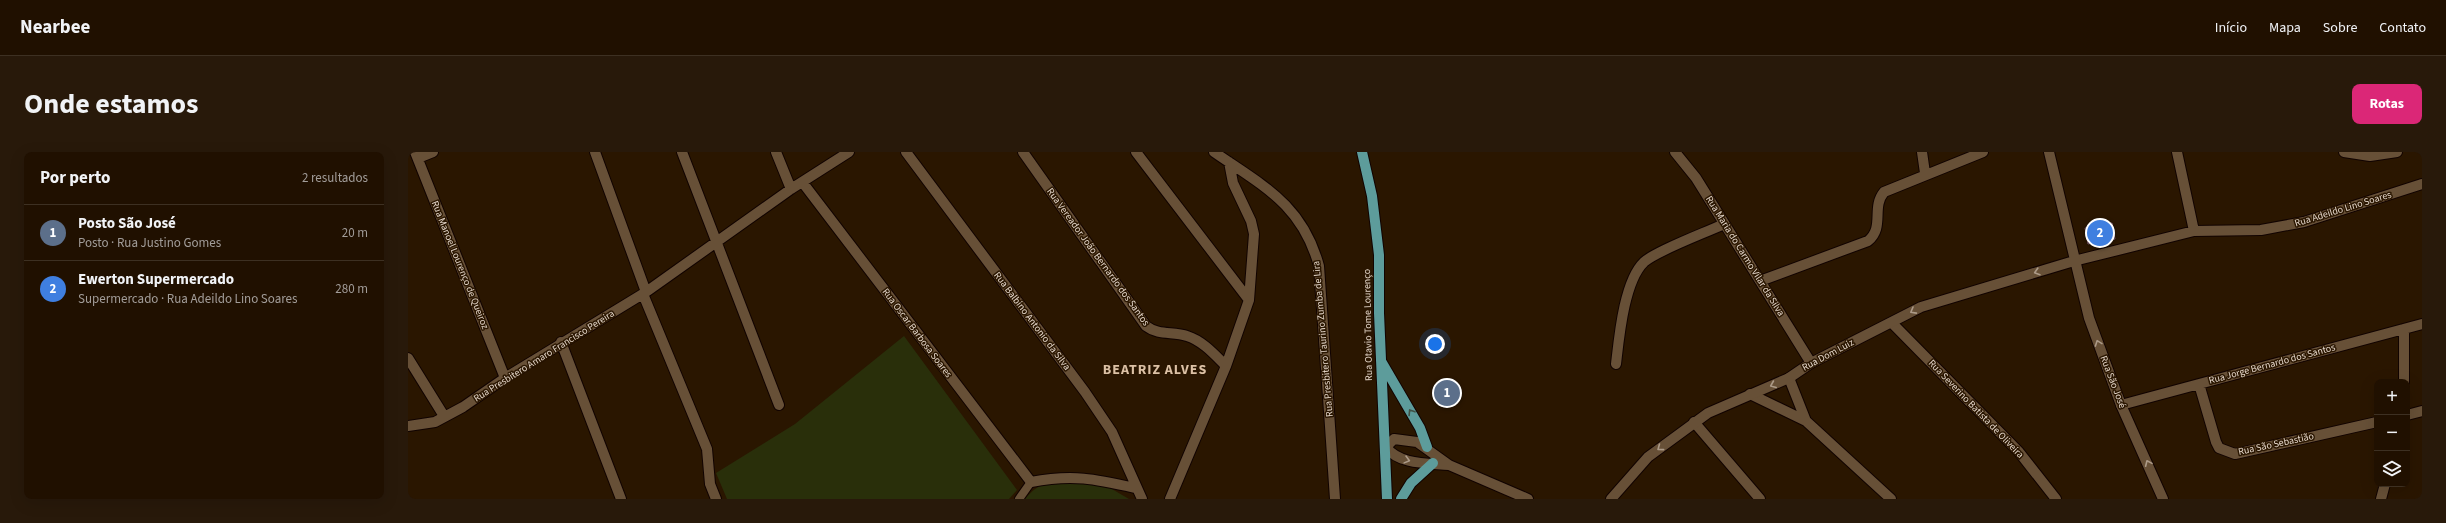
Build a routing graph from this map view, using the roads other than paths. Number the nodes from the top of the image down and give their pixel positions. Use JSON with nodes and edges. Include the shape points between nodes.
{"nodes":[{"id":1,"x":433,"y":152,"type":"edge"},
{"id":2,"x":595,"y":152,"type":"edge"},
{"id":3,"x":682,"y":152,"type":"edge"},
{"id":4,"x":776,"y":152,"type":"edge"},
{"id":5,"x":849,"y":152,"type":"edge"},
{"id":6,"x":906,"y":152,"type":"edge"},
{"id":7,"x":1023,"y":152,"type":"edge"},
{"id":8,"x":1136,"y":152,"type":"edge"},
{"id":9,"x":1214,"y":152,"type":"edge"},
{"id":10,"x":1362,"y":152,"type":"edge"},
{"id":11,"x":1675,"y":152,"type":"edge"},
{"id":12,"x":1922,"y":152,"type":"edge"},
{"id":13,"x":1983,"y":152,"type":"edge"},
{"id":14,"x":2049,"y":152,"type":"edge"},
{"id":15,"x":2177,"y":152,"type":"edge"},
{"id":16,"x":2344,"y":152,"type":"edge"},
{"id":17,"x":2397,"y":152,"type":"edge"},
{"id":18,"x":416,"y":155,"type":"edge"},
{"id":19,"x":1229,"y":162,"type":"junction"},
{"id":20,"x":1925,"y":174,"type":"junction"},
{"id":21,"x":803,"y":183,"type":"junction"},
{"id":22,"x":2422,"y":184,"type":"edge"},
{"id":23,"x":791,"y":189,"type":"junction"},
{"id":24,"x":1724,"y":224,"type":"junction"},
{"id":25,"x":2194,"y":232,"type":"junction"},
{"id":26,"x":718,"y":242,"type":"junction"},
{"id":27,"x":2074,"y":261,"type":"junction"},
{"id":28,"x":1760,"y":281,"type":"junction"},
{"id":29,"x":644,"y":293,"type":"junction"},
{"id":30,"x":1249,"y":300,"type":"junction"},
{"id":31,"x":1892,"y":323,"type":"junction"},
{"id":32,"x":2422,"y":324,"type":"edge"},
{"id":33,"x":2404,"y":329,"type":"junction"},
{"id":34,"x":562,"y":342,"type":"junction"},
{"id":35,"x":408,"y":358,"type":"edge"},
{"id":36,"x":1380,"y":361,"type":"junction"},
{"id":37,"x":1811,"y":363,"type":"junction"},
{"id":38,"x":1616,"y":364,"type":"dead end"},
{"id":39,"x":1226,"y":366,"type":"junction"},
{"id":40,"x":505,"y":378,"type":"junction"},
{"id":41,"x":1788,"y":378,"type":"junction"},
{"id":42,"x":2404,"y":379,"type":"edge"},
{"id":43,"x":2199,"y":384,"type":"junction"},
{"id":44,"x":1750,"y":394,"type":"junction"},
{"id":45,"x":779,"y":405,"type":"dead end"},
{"id":46,"x":2121,"y":405,"type":"junction"},
{"id":47,"x":2422,"y":411,"type":"edge"},
{"id":48,"x":2410,"y":414,"type":"edge"},
{"id":49,"x":444,"y":416,"type":"junction"},
{"id":50,"x":1806,"y":421,"type":"junction"},
{"id":51,"x":1694,"y":422,"type":"junction"},
{"id":52,"x":2374,"y":423,"type":"edge"},
{"id":53,"x":408,"y":426,"type":"edge"},
{"id":54,"x":1386,"y":447,"type":"junction"},
{"id":55,"x":1427,"y":447,"type":"junction"},
{"id":56,"x":1434,"y":463,"type":"junction"},
{"id":57,"x":1449,"y":465,"type":"junction"},
{"id":58,"x":1031,"y":482,"type":"junction"},
{"id":59,"x":2384,"y":487,"type":"edge"},
{"id":60,"x":1135,"y":488,"type":"junction"},
{"id":61,"x":621,"y":499,"type":"edge"},
{"id":62,"x":716,"y":499,"type":"edge"},
{"id":63,"x":1019,"y":499,"type":"edge"},
{"id":64,"x":1142,"y":499,"type":"edge"},
{"id":65,"x":1170,"y":499,"type":"edge"},
{"id":66,"x":1335,"y":499,"type":"edge"},
{"id":67,"x":1387,"y":499,"type":"edge"},
{"id":68,"x":1401,"y":499,"type":"edge"},
{"id":69,"x":1528,"y":499,"type":"edge"},
{"id":70,"x":1611,"y":499,"type":"edge"},
{"id":71,"x":1760,"y":499,"type":"edge"},
{"id":72,"x":1891,"y":499,"type":"edge"},
{"id":73,"x":2056,"y":499,"type":"edge"},
{"id":74,"x":2163,"y":499,"type":"edge"},
{"id":75,"x":2381,"y":499,"type":"edge"}],
"edges":[{"from":1,"to":18,"type":"street"},
{"from":2,"to":29,"type":"street"},
{"from":3,"to":26,"type":"street"},
{"from":4,"to":23,"type":"street"},
{"from":5,"to":21,"type":"street","name":"Rua Presbitero Amaro Francisco Pereira"},
{"from":6,"to":60,"type":"street","name":"Rua Balbino Antonio da Silva","via":[[1085,392],[1112,432]]},
{"from":7,"to":39,"type":"street","name":"Rua Vereador João Bernardo dos Santos","via":[[1146,326],[1157,333],[1187,336],[1197,340]]},
{"from":8,"to":30,"type":"street"},
{"from":9,"to":19,"type":"street","name":"Rua Presbitero Taurino Zumba de Lira"},
{"from":10,"to":36,"type":"main road","name":"Rua Otavio Tome Lourenço","via":[[1372,196],[1379,255]]},
{"from":11,"to":24,"type":"street","name":"Rua Maria do Carmo Vilar da Silva","via":[[1696,178]]},
{"from":12,"to":20,"type":"street"},
{"from":13,"to":20,"type":"street"},
{"from":14,"to":27,"type":"street","name":"Rua São José"},
{"from":15,"to":25,"type":"street"},
{"from":16,"to":17,"type":"street","via":[[2370,156]]},
{"from":18,"to":40,"type":"street","name":"Rua Manoel Lourenço de Queiroz"},
{"from":19,"to":30,"type":"street","via":[[1233,184],[1251,221],[1254,234]]},
{"from":19,"to":66,"type":"street","name":"Rua Presbitero Taurino Zumba de Lira","via":[[1266,186],[1297,216],[1313,246],[1319,266]]},
{"from":20,"to":28,"type":"street","via":[[1884,192],[1877,207],[1879,225],[1868,242]]},
{"from":21,"to":23,"type":"street","name":"Rua Presbitero Amaro Francisco Pereira"},
{"from":21,"to":58,"type":"street","name":"Rua Oscar Barbosa Soares"},
{"from":22,"to":25,"type":"street","name":"Rua Adeildo Lino Soares","via":[[2304,222],[2261,230]]},
{"from":23,"to":26,"type":"street","name":"Rua Presbitero Amaro Francisco Pereira"},
{"from":24,"to":28,"type":"street","name":"Rua Maria do Carmo Vilar da Silva"},
{"from":24,"to":38,"type":"street","via":[[1644,262],[1636,272],[1623,310]]},
{"from":25,"to":27,"type":"street","name":"Rua Adeildo Lino Soares"},
{"from":26,"to":29,"type":"street","name":"Rua Presbitero Amaro Francisco Pereira"},
{"from":26,"to":45,"type":"street"},
{"from":27,"to":31,"type":"street","name":"Rua Dom Luiz","one_way":true,"via":[[1921,307]]},
{"from":46,"to":27,"type":"street","name":"Rua São José","one_way":true,"via":[[2089,318]]},
{"from":28,"to":37,"type":"street","name":"Rua Maria do Carmo Vilar da Silva"},
{"from":29,"to":34,"type":"street","name":"Rua Presbitero Amaro Francisco Pereira"},
{"from":29,"to":62,"type":"street","via":[[707,449],[710,484]]},
{"from":30,"to":39,"type":"street"},
{"from":31,"to":37,"type":"street","name":"Rua Dom Luiz"},
{"from":31,"to":73,"type":"street","name":"Rua Severino Batista de Oliveira","via":[[2019,452]]},
{"from":32,"to":33,"type":"street","name":"Rua Jorge Bernardo dos Santos"},
{"from":33,"to":42,"type":"street"},
{"from":33,"to":43,"type":"street","name":"Rua Jorge Bernardo dos Santos"},
{"from":34,"to":40,"type":"street","name":"Rua Presbitero Amaro Francisco Pereira"},
{"from":34,"to":61,"type":"street"},
{"from":35,"to":49,"type":"street"},
{"from":36,"to":54,"type":"main road","name":"Rua Otavio Tome Lourenço"},
{"from":55,"to":36,"type":"main road","one_way":true,"via":[[1420,428]]},
{"from":37,"to":41,"type":"street","name":"Rua Dom Luiz"},
{"from":39,"to":65,"type":"street"},
{"from":40,"to":49,"type":"street","name":"Rua Presbitero Amaro Francisco Pereira","via":[[463,407]]},
{"from":41,"to":44,"type":"street","name":"Rua Dom Luiz","one_way":true},
{"from":41,"to":50,"type":"street"},
{"from":43,"to":46,"type":"street","name":"Rua Jorge Bernardo dos Santos"},
{"from":43,"to":52,"type":"street","name":"Rua São Sebastião","via":[[2219,448],[2235,454]]},
{"from":44,"to":50,"type":"street"},
{"from":44,"to":51,"type":"street","name":"Rua Dom Luiz"},
{"from":74,"to":46,"type":"street","name":"Rua São José","one_way":true},
{"from":47,"to":48,"type":"street"},
{"from":49,"to":53,"type":"street","name":"Rua Presbitero Amaro Francisco Pereira","via":[[435,422]]},
{"from":50,"to":72,"type":"street"},
{"from":51,"to":70,"type":"street","name":"Rua Dom Luiz","one_way":true,"via":[[1648,457]]},
{"from":51,"to":71,"type":"street"},
{"from":54,"to":55,"type":"street","via":[[1394,439],[1417,442]]},
{"from":54,"to":56,"type":"street","one_way":true,"via":[[1392,456]]},
{"from":54,"to":67,"type":"main road","name":"Rua Otavio Tome Lourenço"},
{"from":55,"to":57,"type":"street"},
{"from":56,"to":57,"type":"street"},
{"from":56,"to":68,"type":"main road","via":[[1411,483]]},
{"from":57,"to":69,"type":"street"},
{"from":58,"to":60,"type":"street","via":[[1059,477],[1085,478]]},
{"from":58,"to":63,"type":"lane"},
{"from":59,"to":75,"type":"street"},
{"from":60,"to":64,"type":"street","name":"Rua Balbino Antonio da Silva"}]}
